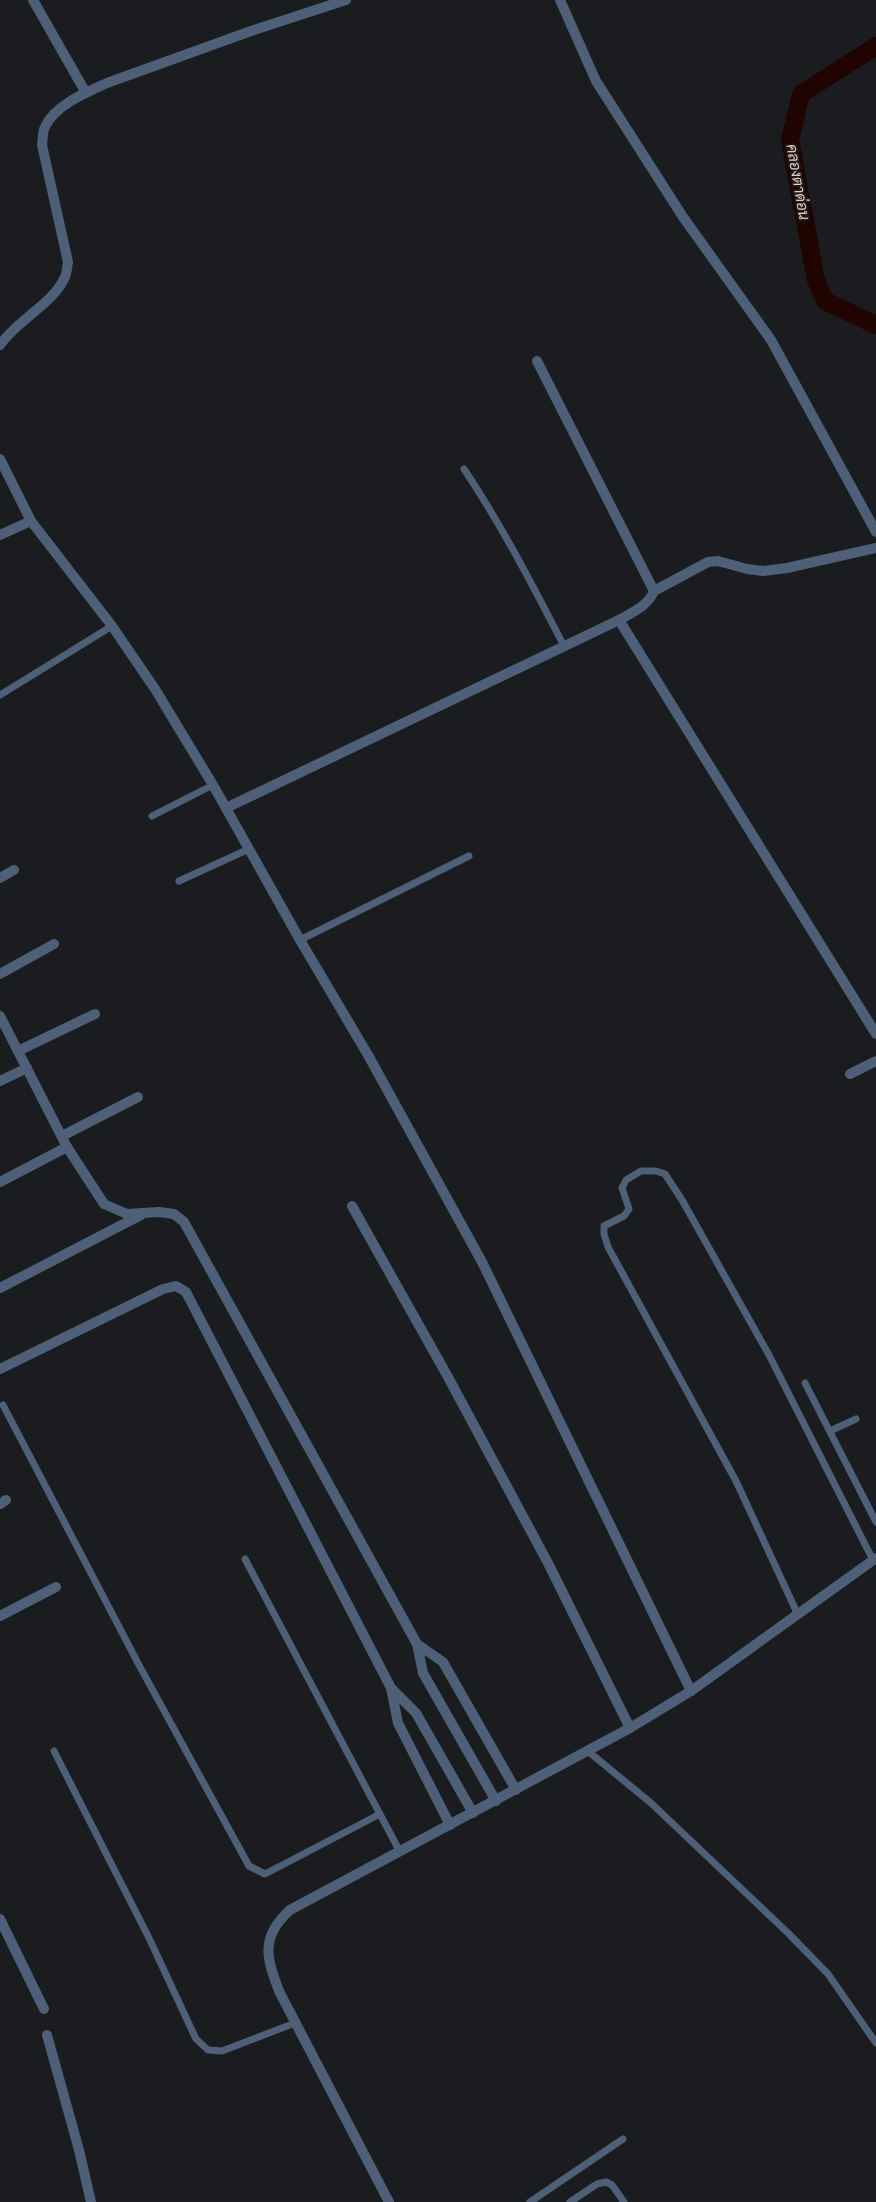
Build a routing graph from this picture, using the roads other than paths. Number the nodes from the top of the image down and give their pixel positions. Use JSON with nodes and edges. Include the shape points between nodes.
{"nodes":[{"id":1,"x":33,"y":0,"type":"edge"},
{"id":2,"x":346,"y":0,"type":"edge"},
{"id":3,"x":560,"y":0,"type":"edge"},
{"id":4,"x":86,"y":93,"type":"junction"},
{"id":5,"x":0,"y":345,"type":"edge"},
{"id":6,"x":537,"y":361,"type":"dead end"},
{"id":7,"x":0,"y":459,"type":"edge"},
{"id":8,"x":464,"y":469,"type":"dead end"},
{"id":9,"x":31,"y":521,"type":"junction"},
{"id":10,"x":876,"y":532,"type":"edge"},
{"id":11,"x":0,"y":535,"type":"edge"},
{"id":12,"x":876,"y":548,"type":"edge"},
{"id":13,"x":654,"y":591,"type":"junction"},
{"id":14,"x":619,"y":620,"type":"junction"},
{"id":15,"x":112,"y":626,"type":"junction"},
{"id":16,"x":564,"y":646,"type":"junction"},
{"id":17,"x":0,"y":694,"type":"edge"},
{"id":18,"x":213,"y":785,"type":"junction"},
{"id":19,"x":226,"y":808,"type":"junction"},
{"id":20,"x":152,"y":816,"type":"dead end"},
{"id":21,"x":249,"y":849,"type":"junction"},
{"id":22,"x":469,"y":856,"type":"dead end"},
{"id":23,"x":14,"y":870,"type":"dead end"},
{"id":24,"x":0,"y":878,"type":"edge"},
{"id":25,"x":179,"y":881,"type":"dead end"},
{"id":26,"x":300,"y":940,"type":"junction"},
{"id":27,"x":54,"y":944,"type":"dead end"},
{"id":28,"x":0,"y":974,"type":"edge"},
{"id":29,"x":95,"y":1014,"type":"dead end"},
{"id":30,"x":0,"y":1016,"type":"edge"},
{"id":31,"x":876,"y":1034,"type":"edge"},
{"id":32,"x":18,"y":1051,"type":"junction"},
{"id":33,"x":876,"y":1061,"type":"edge"},
{"id":34,"x":27,"y":1068,"type":"junction"},
{"id":35,"x":850,"y":1074,"type":"dead end"},
{"id":36,"x":0,"y":1081,"type":"edge"},
{"id":37,"x":138,"y":1097,"type":"dead end"},
{"id":38,"x":62,"y":1136,"type":"junction"},
{"id":39,"x":67,"y":1146,"type":"junction"},
{"id":40,"x":0,"y":1182,"type":"edge"},
{"id":41,"x":352,"y":1206,"type":"dead end"},
{"id":42,"x":142,"y":1214,"type":"junction"},
{"id":43,"x":0,"y":1288,"type":"edge"},
{"id":44,"x":0,"y":1369,"type":"edge"},
{"id":45,"x":805,"y":1383,"type":"dead end"},
{"id":46,"x":3,"y":1405,"type":"dead end"},
{"id":47,"x":856,"y":1419,"type":"dead end"},
{"id":48,"x":830,"y":1431,"type":"junction"},
{"id":49,"x":876,"y":1522,"type":"edge"},
{"id":50,"x":245,"y":1559,"type":"dead end"},
{"id":51,"x":875,"y":1559,"type":"edge"},
{"id":52,"x":56,"y":1587,"type":"dead end"},
{"id":53,"x":798,"y":1614,"type":"junction"},
{"id":54,"x":0,"y":1616,"type":"edge"},
{"id":55,"x":417,"y":1644,"type":"junction"},
{"id":56,"x":391,"y":1688,"type":"junction"},
{"id":57,"x":691,"y":1691,"type":"junction"},
{"id":58,"x":630,"y":1728,"type":"junction"},
{"id":59,"x":54,"y":1751,"type":"dead end"},
{"id":60,"x":589,"y":1752,"type":"junction"},
{"id":61,"x":516,"y":1790,"type":"junction"},
{"id":62,"x":496,"y":1801,"type":"junction"},
{"id":63,"x":380,"y":1814,"type":"junction"},
{"id":64,"x":473,"y":1814,"type":"junction"},
{"id":65,"x":450,"y":1825,"type":"junction"},
{"id":66,"x":400,"y":1852,"type":"junction"},
{"id":67,"x":0,"y":1920,"type":"edge"},
{"id":68,"x":44,"y":2009,"type":"dead end"},
{"id":69,"x":296,"y":2023,"type":"junction"},
{"id":70,"x":47,"y":2035,"type":"dead end"},
{"id":71,"x":876,"y":2043,"type":"edge"},
{"id":72,"x":623,"y":2139,"type":"dead end"},
{"id":73,"x":91,"y":2202,"type":"edge"},
{"id":74,"x":389,"y":2202,"type":"edge"},
{"id":75,"x":530,"y":2202,"type":"edge"},
{"id":76,"x":570,"y":2202,"type":"edge"},
{"id":77,"x":624,"y":2202,"type":"edge"}],
"edges":[{"from":1,"to":4,"type":"street"},
{"from":2,"to":4,"type":"street","via":[[251,31]]},
{"from":3,"to":10,"type":"street","via":[[596,81],[683,217],[771,340]]},
{"from":4,"to":5,"type":"street","via":[[52,115],[44,128],[42,145],[68,262],[66,276],[58,290],[18,324]]},
{"from":6,"to":13,"type":"street"},
{"from":7,"to":9,"type":"street"},
{"from":8,"to":16,"type":"lane","via":[[516,553]]},
{"from":9,"to":11,"type":"street"},
{"from":9,"to":15,"type":"street"},
{"from":12,"to":13,"type":"street","via":[[763,571],[718,561],[708,562]]},
{"from":13,"to":14,"type":"street","via":[[645,605]]},
{"from":14,"to":16,"type":"street"},
{"from":14,"to":31,"type":"street"},
{"from":15,"to":17,"type":"lane"},
{"from":15,"to":18,"type":"street","via":[[155,689]]},
{"from":16,"to":19,"type":"street"},
{"from":18,"to":19,"type":"street"},
{"from":18,"to":20,"type":"lane"},
{"from":19,"to":21,"type":"street"},
{"from":21,"to":25,"type":"lane"},
{"from":21,"to":26,"type":"street"},
{"from":22,"to":26,"type":"lane"},
{"from":23,"to":24,"type":"street"},
{"from":26,"to":57,"type":"street","via":[[368,1055],[482,1262]]},
{"from":27,"to":28,"type":"street"},
{"from":29,"to":32,"type":"street"},
{"from":30,"to":32,"type":"street"},
{"from":32,"to":34,"type":"street"},
{"from":33,"to":35,"type":"street"},
{"from":34,"to":36,"type":"street"},
{"from":34,"to":38,"type":"street"},
{"from":37,"to":38,"type":"street"},
{"from":38,"to":39,"type":"street"},
{"from":39,"to":40,"type":"street"},
{"from":39,"to":42,"type":"street","via":[[104,1204],[127,1214]]},
{"from":41,"to":58,"type":"street","via":[[544,1556]]},
{"from":42,"to":43,"type":"street"},
{"from":42,"to":55,"type":"street","via":[[174,1214],[184,1222]]},
{"from":44,"to":56,"type":"street","via":[[163,1289],[176,1286],[186,1292]]},
{"from":45,"to":48,"type":"lane"},
{"from":46,"to":63,"type":"lane","via":[[248,1866],[265,1874]]},
{"from":47,"to":48,"type":"lane"},
{"from":48,"to":49,"type":"lane"},
{"from":50,"to":63,"type":"lane"},
{"from":51,"to":53,"type":"street"},
{"from":51,"to":53,"type":"lane","via":[[769,1355],[665,1174],[641,1171],[626,1180],[622,1188],[628,1209],[624,1216],[604,1226],[608,1247],[736,1481]]},
{"from":52,"to":54,"type":"street"},
{"from":53,"to":57,"type":"street"},
{"from":55,"to":61,"type":"street","via":[[443,1662]]},
{"from":55,"to":62,"type":"street","via":[[423,1673]]},
{"from":56,"to":64,"type":"street","via":[[416,1713]]},
{"from":56,"to":65,"type":"street","via":[[398,1723]]},
{"from":57,"to":58,"type":"street"},
{"from":58,"to":60,"type":"street"},
{"from":59,"to":69,"type":"lane","via":[[196,2039],[208,2050],[222,2051]]},
{"from":60,"to":61,"type":"street"},
{"from":60,"to":71,"type":"lane","via":[[651,1803],[788,1933],[828,1974]]},
{"from":61,"to":62,"type":"street"},
{"from":62,"to":64,"type":"street"},
{"from":63,"to":66,"type":"lane"},
{"from":64,"to":65,"type":"street"},
{"from":65,"to":66,"type":"street"},
{"from":66,"to":69,"type":"street","via":[[290,1910],[277,1922],[270,1937],[271,1970]]},
{"from":67,"to":68,"type":"street"},
{"from":69,"to":74,"type":"street"},
{"from":70,"to":73,"type":"street"},
{"from":72,"to":75,"type":"lane"},
{"from":76,"to":77,"type":"lane","via":[[597,2184],[606,2182],[612,2185]]}]}
